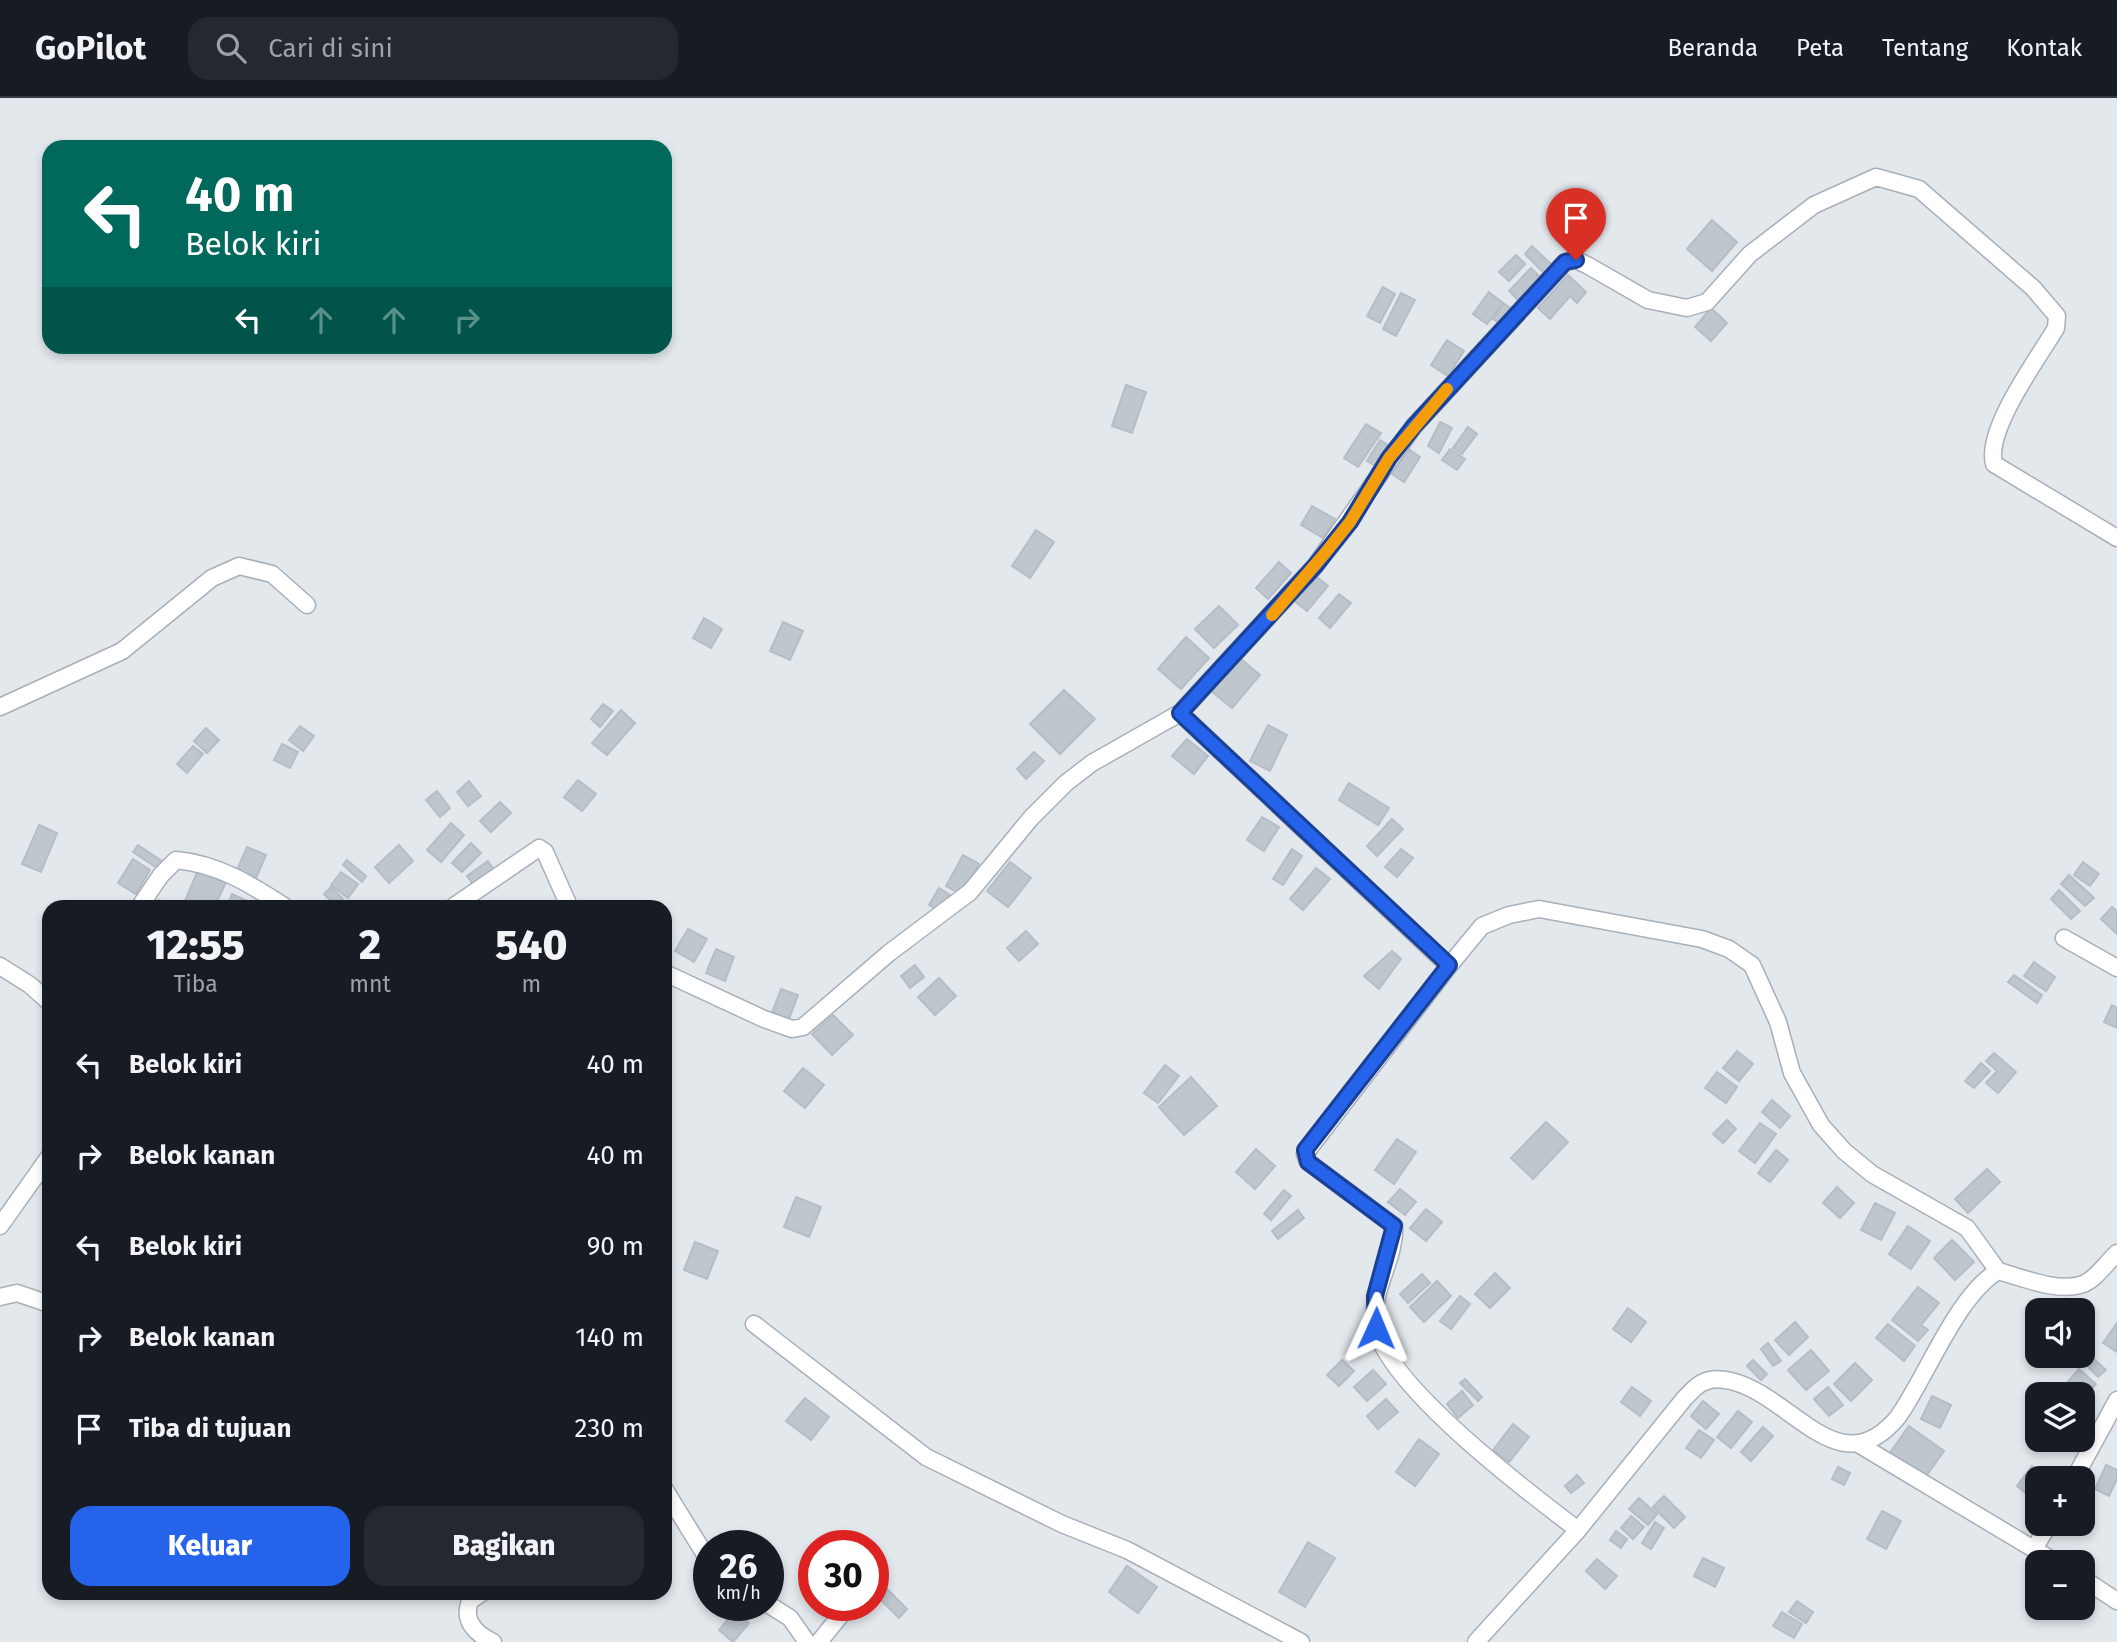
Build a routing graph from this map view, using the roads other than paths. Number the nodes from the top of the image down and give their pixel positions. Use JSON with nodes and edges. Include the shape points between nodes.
{"nodes":[{"id":1,"x":2117,"y":538,"type":"edge"},
{"id":2,"x":307,"y":605,"type":"dead end"},
{"id":3,"x":0,"y":707,"type":"edge"},
{"id":4,"x":1180,"y":713,"type":"junction"},
{"id":5,"x":144,"y":900,"type":"edge"},
{"id":6,"x":275,"y":900,"type":"edge"},
{"id":7,"x":463,"y":900,"type":"edge"},
{"id":8,"x":566,"y":900,"type":"edge"},
{"id":9,"x":2064,"y":938,"type":"dead end"},
{"id":10,"x":1449,"y":965,"type":"junction"},
{"id":11,"x":0,"y":966,"type":"edge"},
{"id":12,"x":2117,"y":968,"type":"edge"},
{"id":13,"x":672,"y":976,"type":"edge"},
{"id":14,"x":42,"y":997,"type":"edge"},
{"id":15,"x":42,"y":1167,"type":"edge"},
{"id":16,"x":0,"y":1226,"type":"edge"},
{"id":17,"x":2117,"y":1253,"type":"edge"},
{"id":18,"x":1998,"y":1271,"type":"junction"},
{"id":19,"x":0,"y":1297,"type":"edge"},
{"id":20,"x":42,"y":1302,"type":"edge"},
{"id":21,"x":754,"y":1324,"type":"dead end"},
{"id":22,"x":2117,"y":1400,"type":"edge"},
{"id":23,"x":1860,"y":1445,"type":"junction"},
{"id":24,"x":2081,"y":1466,"type":"edge"},
{"id":25,"x":672,"y":1501,"type":"edge"},
{"id":26,"x":1578,"y":1530,"type":"junction"},
{"id":27,"x":693,"y":1535,"type":"edge"},
{"id":28,"x":2042,"y":1536,"type":"edge"},
{"id":29,"x":2034,"y":1549,"type":"joint"},
{"id":30,"x":2095,"y":1587,"type":"edge"},
{"id":31,"x":471,"y":1600,"type":"edge"},
{"id":32,"x":2117,"y":1601,"type":"edge"},
{"id":33,"x":784,"y":1616,"type":"edge"},
{"id":34,"x":836,"y":1621,"type":"edge"},
{"id":35,"x":494,"y":1642,"type":"edge"},
{"id":36,"x":807,"y":1642,"type":"edge"},
{"id":37,"x":819,"y":1642,"type":"edge"},
{"id":38,"x":1301,"y":1642,"type":"edge"},
{"id":39,"x":1476,"y":1642,"type":"edge"}],
"edges":[{"from":1,"to":4,"type":"street","via":[[1994,464],[1991,451],[2002,419],[2056,328],[2057,316],[2033,288],[1919,189],[1876,177],[1814,205],[1750,254],[1707,302],[1686,308],[1648,299],[1576,260],[1565,262],[1414,426],[1315,566]]},
{"from":2,"to":3,"type":"street","via":[[272,574],[239,566],[212,578],[122,651]]},
{"from":4,"to":10,"type":"street"},
{"from":4,"to":13,"type":"street","via":[[1066,783],[970,892],[803,1027],[792,1029],[764,1019]]},
{"from":5,"to":6,"type":"street","via":[[176,860],[203,862]]},
{"from":7,"to":8,"type":"street","via":[[539,848]]},
{"from":9,"to":12,"type":"street"},
{"from":10,"to":18,"type":"street","via":[[1482,926],[1539,909],[1702,939],[1729,950],[1752,965],[1778,1022],[1792,1073],[1821,1125],[1872,1174],[1967,1228]]},
{"from":10,"to":26,"type":"street","via":[[1305,1154],[1308,1162],[1394,1226],[1374,1312],[1390,1361],[1506,1476]]},
{"from":11,"to":14,"type":"street"},
{"from":15,"to":16,"type":"street"},
{"from":17,"to":18,"type":"street","via":[[2080,1285],[2058,1286]]},
{"from":18,"to":23,"type":"street","via":[[1978,1285],[1898,1417],[1878,1438]]},
{"from":19,"to":20,"type":"street","via":[[18,1293]]},
{"from":21,"to":38,"type":"street","via":[[926,1457],[1062,1524],[1127,1550]]},
{"from":22,"to":24,"type":"street"},
{"from":23,"to":26,"type":"street","via":[[1829,1439],[1738,1383],[1705,1381],[1684,1399]]},
{"from":23,"to":29,"type":"street"},
{"from":25,"to":27,"type":"street"},
{"from":26,"to":39,"type":"street"},
{"from":28,"to":29,"type":"street"},
{"from":30,"to":32,"type":"street"},
{"from":31,"to":35,"type":"street","via":[[469,1617],[475,1631]]},
{"from":33,"to":36,"type":"street","via":[[797,1625]]},
{"from":34,"to":37,"type":"street"}]}
